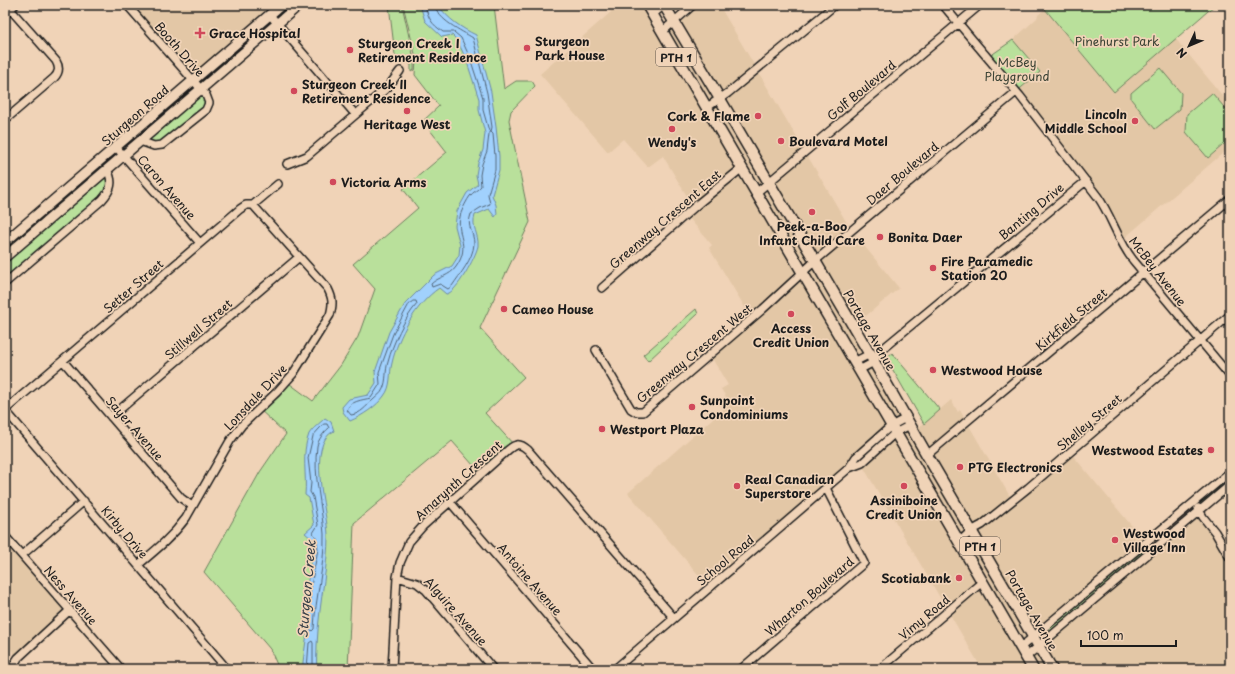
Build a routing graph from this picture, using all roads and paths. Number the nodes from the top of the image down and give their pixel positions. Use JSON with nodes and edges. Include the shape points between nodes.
{"nodes":[{"id":1,"x":127,"y":5,"type":"edge"},
{"id":2,"x":281,"y":5,"type":"edge"},
{"id":3,"x":299,"y":5,"type":"edge"},
{"id":4,"x":647,"y":5,"type":"edge"},
{"id":5,"x":664,"y":5,"type":"edge"},
{"id":6,"x":693,"y":5,"type":"edge"},
{"id":7,"x":835,"y":5,"type":"edge"},
{"id":8,"x":943,"y":5,"type":"edge"},
{"id":9,"x":980,"y":5,"type":"edge"},
{"id":10,"x":10,"y":9,"type":"edge"},
{"id":11,"x":270,"y":15,"type":"junction"},
{"id":12,"x":652,"y":15,"type":"junction"},
{"id":13,"x":674,"y":22,"type":"junction"},
{"id":14,"x":277,"y":23,"type":"junction"},
{"id":15,"x":958,"y":24,"type":"junction"},
{"id":16,"x":662,"y":32,"type":"junction"},
{"id":17,"x":400,"y":70,"type":"dead end"},
{"id":18,"x":193,"y":80,"type":"junction"},
{"id":19,"x":201,"y":89,"type":"junction"},
{"id":20,"x":1016,"y":92,"type":"junction"},
{"id":21,"x":720,"y":98,"type":"junction"},
{"id":22,"x":706,"y":108,"type":"junction"},
{"id":23,"x":355,"y":114,"type":"junction"},
{"id":24,"x":5,"y":120,"type":"edge"},
{"id":25,"x":140,"y":141,"type":"junction"},
{"id":26,"x":116,"y":147,"type":"junction"},
{"id":27,"x":124,"y":155,"type":"junction"},
{"id":28,"x":287,"y":164,"type":"dead end"},
{"id":29,"x":742,"y":168,"type":"junction"},
{"id":30,"x":107,"y":170,"type":"junction"},
{"id":31,"x":1086,"y":181,"type":"junction"},
{"id":32,"x":769,"y":182,"type":"junction"},
{"id":33,"x":278,"y":184,"type":"dead end"},
{"id":34,"x":756,"y":193,"type":"junction"},
{"id":35,"x":1230,"y":199,"type":"edge"},
{"id":36,"x":253,"y":205,"type":"junction"},
{"id":37,"x":5,"y":242,"type":"edge"},
{"id":38,"x":200,"y":243,"type":"junction"},
{"id":39,"x":5,"y":257,"type":"edge"},
{"id":40,"x":298,"y":258,"type":"junction"},
{"id":41,"x":815,"y":261,"type":"junction"},
{"id":42,"x":803,"y":273,"type":"junction"},
{"id":43,"x":1143,"y":273,"type":"junction"},
{"id":44,"x":5,"y":283,"type":"edge"},
{"id":45,"x":602,"y":288,"type":"dead end"},
{"id":46,"x":1230,"y":315,"type":"edge"},
{"id":47,"x":1200,"y":340,"type":"junction"},
{"id":48,"x":596,"y":350,"type":"dead end"},
{"id":49,"x":872,"y":357,"type":"junction"},
{"id":50,"x":62,"y":361,"type":"junction"},
{"id":51,"x":857,"y":366,"type":"junction"},
{"id":52,"x":1230,"y":376,"type":"edge"},
{"id":53,"x":5,"y":410,"type":"edge"},
{"id":54,"x":111,"y":418,"type":"junction"},
{"id":55,"x":908,"y":421,"type":"junction"},
{"id":56,"x":893,"y":429,"type":"junction"},
{"id":57,"x":927,"y":455,"type":"junction"},
{"id":58,"x":1230,"y":472,"type":"edge"},
{"id":59,"x":1230,"y":485,"type":"edge"},
{"id":60,"x":826,"y":488,"type":"junction"},
{"id":61,"x":84,"y":501,"type":"junction"},
{"id":62,"x":450,"y":502,"type":"junction"},
{"id":63,"x":1194,"y":502,"type":"junction"},
{"id":64,"x":192,"y":506,"type":"junction"},
{"id":65,"x":1199,"y":510,"type":"junction"},
{"id":66,"x":971,"y":531,"type":"junction"},
{"id":67,"x":5,"y":536,"type":"edge"},
{"id":68,"x":959,"y":542,"type":"junction"},
{"id":69,"x":22,"y":555,"type":"junction"},
{"id":70,"x":1230,"y":558,"type":"edge"},
{"id":71,"x":138,"y":565,"type":"junction"},
{"id":72,"x":397,"y":577,"type":"junction"},
{"id":73,"x":982,"y":582,"type":"junction"},
{"id":74,"x":70,"y":610,"type":"junction"},
{"id":75,"x":674,"y":618,"type":"junction"},
{"id":76,"x":1033,"y":637,"type":"junction"},
{"id":77,"x":1021,"y":647,"type":"junction"},
{"id":78,"x":1039,"y":647,"type":"junction"},
{"id":79,"x":1026,"y":657,"type":"junction"},
{"id":80,"x":12,"y":668,"type":"edge"},
{"id":81,"x":121,"y":669,"type":"edge"},
{"id":82,"x":228,"y":669,"type":"edge"},
{"id":83,"x":392,"y":669,"type":"edge"},
{"id":84,"x":493,"y":669,"type":"edge"},
{"id":85,"x":593,"y":669,"type":"edge"},
{"id":86,"x":615,"y":669,"type":"edge"},
{"id":87,"x":741,"y":669,"type":"edge"},
{"id":88,"x":880,"y":669,"type":"edge"},
{"id":89,"x":1033,"y":669,"type":"edge"},
{"id":90,"x":1052,"y":669,"type":"edge"}],
"edges":[{"from":1,"to":18,"type":"street","name":"Booth Drive"},
{"from":2,"to":11,"type":"main road","name":"Sturgeon Road"},
{"from":3,"to":14,"type":"main road","name":"Sturgeon Road"},
{"from":4,"to":12,"type":"highway","number":"PTH 1"},
{"from":5,"to":12,"type":"street"},
{"from":5,"to":13,"type":"highway","name":"Portage Avenue","number":"PTH 1"},
{"from":6,"to":13,"type":"street"},
{"from":7,"to":21,"type":"street"},
{"from":8,"to":15,"type":"street","name":"McBey Avenue"},
{"from":9,"to":15,"type":"street","name":"Golf Boulevard"},
{"from":10,"to":24,"type":"street","via":[[56,61],[59,71]]},
{"from":11,"to":14,"type":"street"},
{"from":11,"to":18,"type":"main road","name":"Sturgeon Road"},
{"from":12,"to":16,"type":"highway","number":"PTH 1"},
{"from":13,"to":16,"type":"street"},
{"from":13,"to":21,"type":"highway","name":"Portage Avenue","number":"PTH 1"},
{"from":14,"to":19,"type":"main road","name":"Sturgeon Road"},
{"from":14,"to":23,"type":"street"},
{"from":15,"to":20,"type":"street","name":"McBey Avenue"},
{"from":15,"to":32,"type":"street","name":"Golf Boulevard"},
{"from":16,"to":22,"type":"highway","number":"PTH 1"},
{"from":17,"to":23,"type":"street","via":[[388,87]]},
{"from":18,"to":19,"type":"street","name":"Booth Drive"},
{"from":18,"to":26,"type":"main road","name":"Sturgeon Road"},
{"from":19,"to":25,"type":"main road","name":"Sturgeon Road"},
{"from":19,"to":25,"type":"street","name":"Sturgeon Road","via":[[209,99],[209,107],[206,110],[162,145],[154,146]]},
{"from":20,"to":31,"type":"street","name":"McBey Avenue"},
{"from":20,"to":41,"type":"street","name":"Daer Boulevard"},
{"from":21,"to":22,"type":"street"},
{"from":21,"to":32,"type":"highway","name":"Portage Avenue","number":"PTH 1"},
{"from":22,"to":29,"type":"highway","number":"PTH 1"},
{"from":23,"to":28,"type":"street","via":[[307,156]]},
{"from":25,"to":27,"type":"main road","name":"Sturgeon Road"},
{"from":26,"to":27,"type":"street","name":"Caron Avenue"},
{"from":26,"to":37,"type":"main road","name":"Sturgeon Road"},
{"from":27,"to":30,"type":"main road","name":"Sturgeon Road"},
{"from":27,"to":38,"type":"street","name":"Caron Avenue"},
{"from":29,"to":34,"type":"highway","number":"PTH 1"},
{"from":29,"to":45,"type":"street","name":"Greenway Crescent East"},
{"from":30,"to":39,"type":"main road","name":"Sturgeon Road"},
{"from":30,"to":44,"type":"street","via":[[111,176],[110,191],[102,200]]},
{"from":31,"to":43,"type":"street","name":"McBey Avenue","via":[[1104,206],[1126,251]]},
{"from":31,"to":49,"type":"street","name":"Banting Drive"},
{"from":32,"to":34,"type":"street","name":"Golf Boulevard"},
{"from":32,"to":41,"type":"highway","name":"Portage Avenue","number":"PTH 1"},
{"from":33,"to":36,"type":"street","name":"Setter Street"},
{"from":34,"to":42,"type":"highway","number":"PTH 1"},
{"from":35,"to":43,"type":"street","name":"Kirkfield Street"},
{"from":36,"to":38,"type":"street","name":"Setter Street","via":[[246,205],[240,209]]},
{"from":36,"to":40,"type":"street","name":"Lonsdale Drive"},
{"from":38,"to":50,"type":"street","name":"Setter Street"},
{"from":40,"to":54,"type":"street","name":"Stillwell Street"},
{"from":40,"to":64,"type":"street","name":"Lonsdale Drive","via":[[332,296],[330,315],[293,374],[242,425],[230,441]]},
{"from":41,"to":42,"type":"street","name":"Daer Boulevard"},
{"from":41,"to":49,"type":"highway","name":"Portage Avenue","number":"PTH 1"},
{"from":42,"to":48,"type":"street","name":"Greenway Crescent West","via":[[641,413],[631,409]]},
{"from":42,"to":51,"type":"highway","number":"PTH 1"},
{"from":43,"to":47,"type":"street","name":"McBey Avenue"},
{"from":43,"to":57,"type":"street","name":"Kirkfield Street"},
{"from":46,"to":47,"type":"street","name":"Shelley Street"},
{"from":47,"to":52,"type":"street","name":"McBey Avenue"},
{"from":47,"to":66,"type":"street","name":"Shelley Street","via":[[1034,483]]},
{"from":49,"to":51,"type":"street"},
{"from":49,"to":55,"type":"highway","name":"Portage Avenue","number":"PTH 1"},
{"from":50,"to":53,"type":"street","name":"Setter Street"},
{"from":50,"to":54,"type":"street","name":"Sayer Avenue"},
{"from":51,"to":56,"type":"highway","number":"PTH 1"},
{"from":53,"to":61,"type":"street","name":"Kirby Drive"},
{"from":54,"to":64,"type":"street","name":"Sayer Avenue","via":[[181,498]]},
{"from":55,"to":56,"type":"street","name":"School Road"},
{"from":55,"to":57,"type":"highway","name":"Portage Avenue","number":"PTH 1"},
{"from":56,"to":60,"type":"street","name":"School Road","via":[[856,457],[849,468]]},
{"from":56,"to":68,"type":"highway","number":"PTH 1"},
{"from":57,"to":66,"type":"highway","name":"Portage Avenue","number":"PTH 1"},
{"from":58,"to":63,"type":"street"},
{"from":59,"to":65,"type":"street"},
{"from":60,"to":75,"type":"street","name":"School Road"},
{"from":60,"to":87,"type":"street","name":"Wharton Boulevard","via":[[864,563]]},
{"from":61,"to":69,"type":"street"},
{"from":61,"to":71,"type":"street","name":"Kirby Drive"},
{"from":62,"to":72,"type":"street","name":"Amarynth Crescent","via":[[409,542]]},
{"from":62,"to":75,"type":"street","name":"Amarynth Crescent","via":[[514,445],[524,446]]},
{"from":62,"to":85,"type":"street","name":"Antoine Avenue"},
{"from":63,"to":65,"type":"street"},
{"from":63,"to":76,"type":"street"},
{"from":64,"to":71,"type":"street","name":"Lonsdale Drive","via":[[171,538]]},
{"from":65,"to":70,"type":"street"},
{"from":65,"to":78,"type":"street"},
{"from":66,"to":68,"type":"street","name":"Shelley Street"},
{"from":66,"to":76,"type":"highway","name":"Portage Avenue","number":"PTH 1"},
{"from":67,"to":69,"type":"street","name":"Ness Avenue"},
{"from":68,"to":73,"type":"highway","number":"PTH 1"},
{"from":69,"to":74,"type":"street","name":"Ness Avenue"},
{"from":71,"to":82,"type":"street","name":"Kirby Drive"},
{"from":72,"to":83,"type":"street","name":"Amarynth Crescent"},
{"from":72,"to":84,"type":"street","name":"Alguire Avenue","via":[[417,583],[426,590]]},
{"from":73,"to":77,"type":"highway","number":"PTH 1"},
{"from":73,"to":88,"type":"street","name":"Vimy Road"},
{"from":74,"to":80,"type":"street","via":[[18,658]]},
{"from":74,"to":81,"type":"street","name":"Ness Avenue"},
{"from":75,"to":86,"type":"street","name":"School Road"},
{"from":76,"to":77,"type":"street"},
{"from":76,"to":78,"type":"highway","name":"Portage Avenue","number":"PTH 1"},
{"from":77,"to":79,"type":"highway","number":"PTH 1"},
{"from":78,"to":79,"type":"street"},
{"from":78,"to":90,"type":"highway","name":"Portage Avenue","number":"PTH 1"},
{"from":79,"to":89,"type":"highway","number":"PTH 1"}]}
